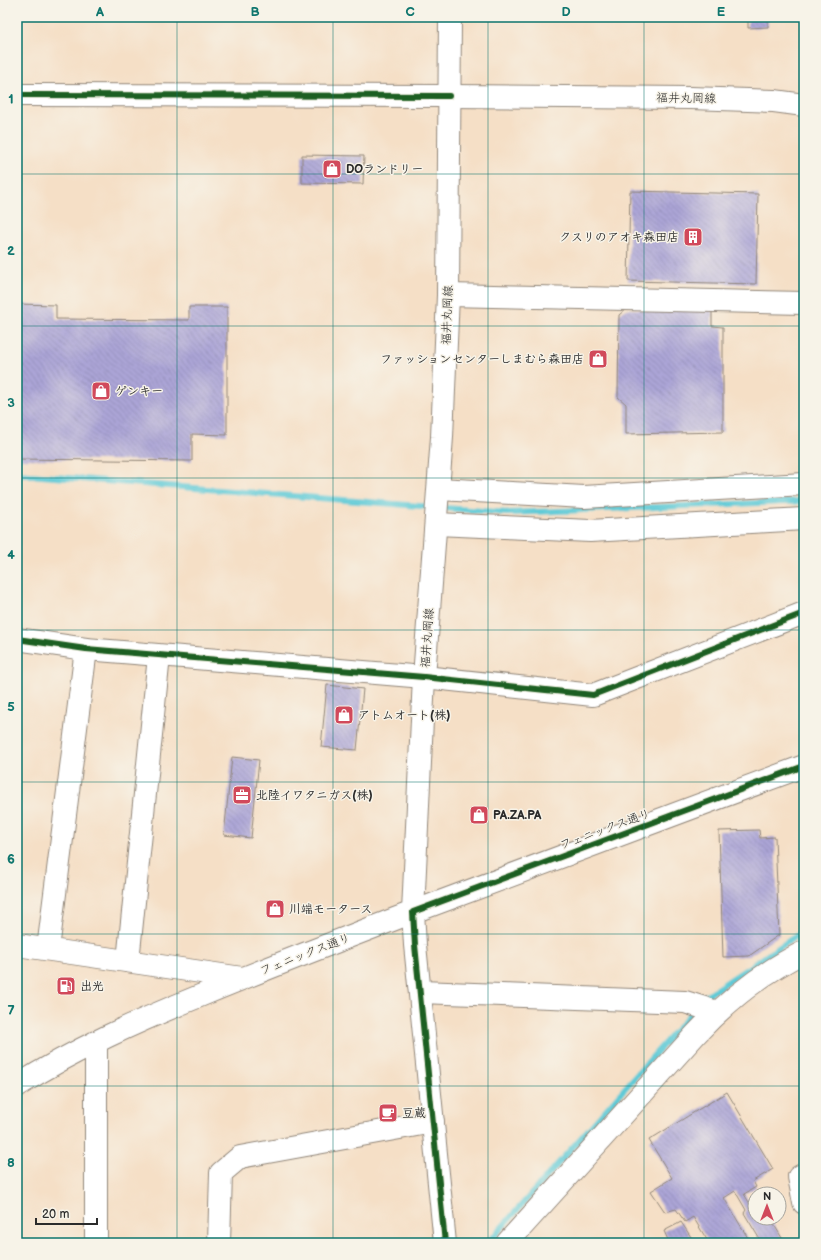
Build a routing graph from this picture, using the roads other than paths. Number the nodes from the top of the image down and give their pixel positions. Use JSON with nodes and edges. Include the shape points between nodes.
{"nodes":[{"id":1,"x":450,"y":17,"type":"edge"},
{"id":2,"x":17,"y":95,"type":"edge"},
{"id":3,"x":449,"y":96,"type":"junction"},
{"id":4,"x":804,"y":105,"type":"edge"},
{"id":5,"x":448,"y":295,"type":"junction"},
{"id":6,"x":804,"y":303,"type":"edge"},
{"id":7,"x":804,"y":484,"type":"edge"},
{"id":8,"x":439,"y":489,"type":"junction"},
{"id":9,"x":804,"y":519,"type":"edge"},
{"id":10,"x":436,"y":524,"type":"junction"},
{"id":11,"x":804,"y":613,"type":"edge"},
{"id":12,"x":17,"y":639,"type":"edge"},
{"id":13,"x":86,"y":649,"type":"junction"},
{"id":14,"x":159,"y":656,"type":"junction"},
{"id":15,"x":424,"y":677,"type":"junction"},
{"id":16,"x":804,"y":766,"type":"edge"},
{"id":17,"x":413,"y":912,"type":"junction"},
{"id":18,"x":17,"y":945,"type":"edge"},
{"id":19,"x":48,"y":949,"type":"junction"},
{"id":20,"x":804,"y":952,"type":"edge"},
{"id":21,"x":128,"y":961,"type":"junction"},
{"id":22,"x":242,"y":978,"type":"junction"},
{"id":23,"x":420,"y":992,"type":"junction"},
{"id":24,"x":717,"y":1012,"type":"junction"},
{"id":25,"x":96,"y":1042,"type":"junction"},
{"id":26,"x":17,"y":1086,"type":"edge"},
{"id":27,"x":433,"y":1122,"type":"junction"},
{"id":28,"x":804,"y":1174,"type":"edge"},
{"id":29,"x":804,"y":1203,"type":"edge"},
{"id":30,"x":96,"y":1243,"type":"edge"},
{"id":31,"x":219,"y":1243,"type":"edge"},
{"id":32,"x":445,"y":1243,"type":"edge"},
{"id":33,"x":507,"y":1243,"type":"edge"}],
"edges":[{"from":1,"to":3,"type":"street"},
{"from":2,"to":3,"type":"street"},
{"from":3,"to":4,"type":"street","name":"福井丸岡線","via":[[691,98]]},
{"from":3,"to":5,"type":"street","name":"福井丸岡線"},
{"from":5,"to":6,"type":"street"},
{"from":5,"to":8,"type":"street","name":"福井丸岡線"},
{"from":7,"to":8,"type":"street","via":[[584,497]]},
{"from":8,"to":10,"type":"street","name":"福井丸岡線"},
{"from":9,"to":10,"type":"street","via":[[590,531]]},
{"from":10,"to":15,"type":"street","name":"福井丸岡線"},
{"from":11,"to":15,"type":"street","via":[[593,695]]},
{"from":12,"to":13,"type":"street"},
{"from":13,"to":14,"type":"street"},
{"from":13,"to":19,"type":"street"},
{"from":14,"to":15,"type":"street"},
{"from":14,"to":21,"type":"street"},
{"from":15,"to":17,"type":"street","name":"福井丸岡線"},
{"from":16,"to":17,"type":"street","name":"フェニックス通り"},
{"from":17,"to":22,"type":"street","name":"フェニックス通り"},
{"from":17,"to":23,"type":"street","name":"福井丸岡線"},
{"from":18,"to":19,"type":"street"},
{"from":19,"to":21,"type":"street"},
{"from":20,"to":24,"type":"street","via":[[748,986]]},
{"from":21,"to":22,"type":"street"},
{"from":22,"to":25,"type":"street","name":"フェニックス通り","via":[[148,1017]]},
{"from":23,"to":24,"type":"street","via":[[685,1002]]},
{"from":23,"to":27,"type":"street","name":"福井丸岡線"},
{"from":24,"to":33,"type":"street"},
{"from":25,"to":26,"type":"street","name":"フェニックス通り","via":[[50,1065]]},
{"from":25,"to":30,"type":"street"},
{"from":27,"to":31,"type":"street","via":[[240,1157],[221,1172]]},
{"from":27,"to":32,"type":"street","name":"福井丸岡線"},
{"from":28,"to":29,"type":"street","via":[[800,1177]]}]}
